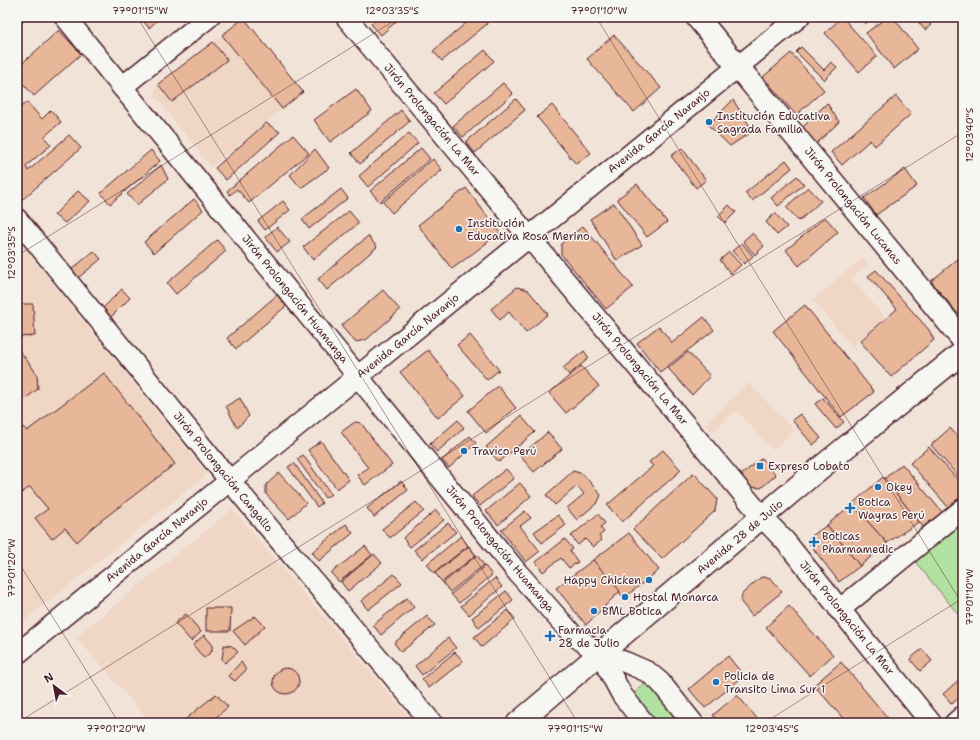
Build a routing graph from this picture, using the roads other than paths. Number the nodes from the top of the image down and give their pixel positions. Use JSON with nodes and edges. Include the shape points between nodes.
{"nodes":[{"id":1,"x":65,"y":17,"type":"edge"},
{"id":2,"x":209,"y":17,"type":"edge"},
{"id":3,"x":346,"y":17,"type":"edge"},
{"id":4,"x":697,"y":17,"type":"edge"},
{"id":5,"x":799,"y":17,"type":"edge"},
{"id":6,"x":738,"y":66,"type":"junction"},
{"id":7,"x":122,"y":87,"type":"junction"},
{"id":8,"x":17,"y":219,"type":"edge"},
{"id":9,"x":529,"y":237,"type":"junction"},
{"id":10,"x":963,"y":340,"type":"edge"},
{"id":11,"x":963,"y":352,"type":"edge"},
{"id":12,"x":358,"y":376,"type":"junction"},
{"id":13,"x":230,"y":481,"type":"junction"},
{"id":14,"x":963,"y":509,"type":"edge"},
{"id":15,"x":763,"y":518,"type":"junction"},
{"id":16,"x":839,"y":610,"type":"junction"},
{"id":17,"x":17,"y":654,"type":"edge"},
{"id":18,"x":600,"y":654,"type":"junction"},
{"id":19,"x":963,"y":716,"type":"edge"},
{"id":20,"x":432,"y":723,"type":"edge"},
{"id":21,"x":518,"y":723,"type":"edge"},
{"id":22,"x":644,"y":723,"type":"edge"},
{"id":23,"x":693,"y":723,"type":"edge"},
{"id":24,"x":931,"y":723,"type":"edge"},
{"id":25,"x":955,"y":723,"type":"edge"}],
"edges":[{"from":1,"to":7,"type":"street","name":"Jirón Prolongación Huamanga"},
{"from":2,"to":7,"type":"street"},
{"from":3,"to":9,"type":"street","name":"Jirón Prolongación La Mar"},
{"from":4,"to":6,"type":"main road","name":"Jirón Prolongación Lucanas"},
{"from":5,"to":6,"type":"street","name":"Avenida García Naranjo"},
{"from":6,"to":9,"type":"street","name":"Avenida García Naranjo"},
{"from":6,"to":10,"type":"main road","name":"Jirón Prolongación Lucanas"},
{"from":7,"to":12,"type":"street","name":"Jirón Prolongación Huamanga"},
{"from":8,"to":13,"type":"street","name":"Jirón Prolongación Cangallo"},
{"from":9,"to":12,"type":"street","name":"Avenida García Naranjo"},
{"from":9,"to":15,"type":"street","name":"Jirón Prolongación La Mar"},
{"from":11,"to":15,"type":"main road","name":"Avenida 28 de Julio","via":[[808,478]]},
{"from":12,"to":13,"type":"street","name":"Avenida García Naranjo"},
{"from":12,"to":18,"type":"street","name":"Jirón Prolongación Huamanga","via":[[518,573],[572,634]]},
{"from":13,"to":17,"type":"street","name":"Avenida García Naranjo"},
{"from":13,"to":20,"type":"street","name":"Jirón Prolongación Cangallo"},
{"from":14,"to":16,"type":"street"},
{"from":15,"to":16,"type":"street","name":"Jirón Prolongación La Mar","via":[[785,541]]},
{"from":15,"to":18,"type":"main road","name":"Avenida 28 de Julio"},
{"from":16,"to":24,"type":"street","name":"Jirón Prolongación La Mar"},
{"from":18,"to":21,"type":"main road","name":"Avenida 28 de Julio"},
{"from":18,"to":22,"type":"street","via":[[622,695]]},
{"from":18,"to":23,"type":"street","via":[[648,672],[660,682]]},
{"from":19,"to":25,"type":"street"}]}
